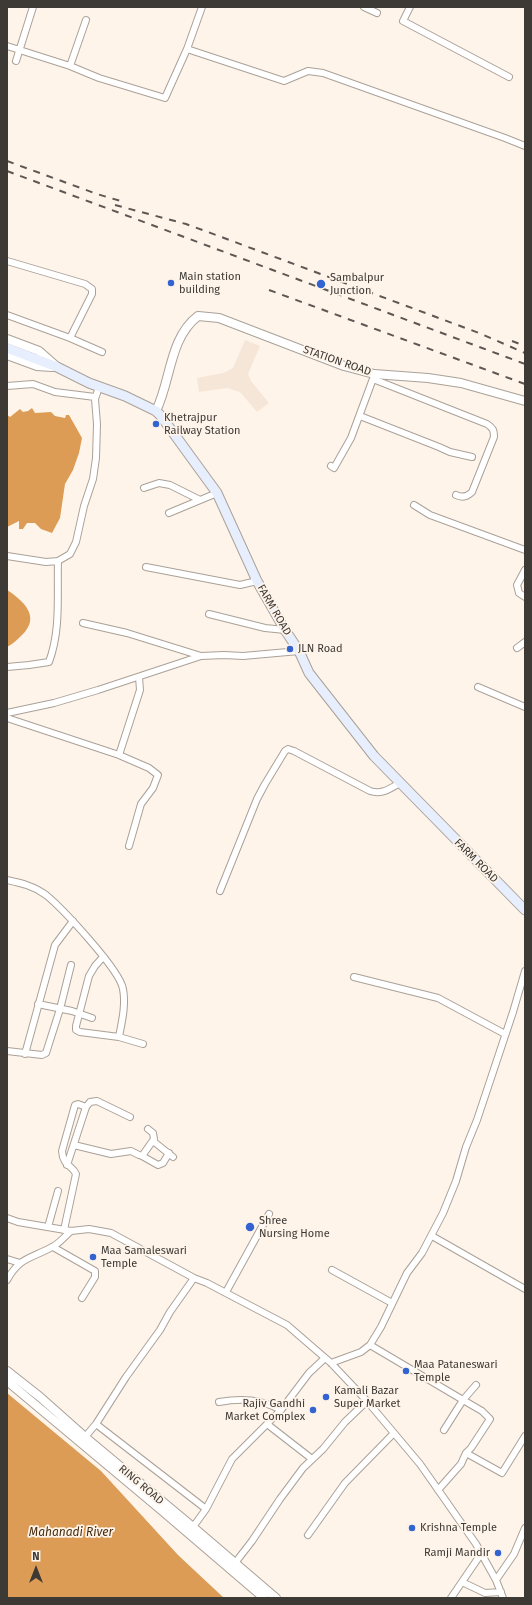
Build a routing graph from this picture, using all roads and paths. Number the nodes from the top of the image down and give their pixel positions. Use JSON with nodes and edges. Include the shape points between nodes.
{"nodes":[{"id":1,"x":32,"y":7,"type":"edge"},
{"id":2,"x":202,"y":7,"type":"edge"},
{"id":3,"x":364,"y":7,"type":"edge"},
{"id":4,"x":410,"y":7,"type":"edge"},
{"id":5,"x":377,"y":13,"type":"dead end"},
{"id":6,"x":86,"y":20,"type":"dead end"},
{"id":7,"x":7,"y":46,"type":"edge"},
{"id":8,"x":186,"y":49,"type":"junction"},
{"id":9,"x":19,"y":51,"type":"junction"},
{"id":10,"x":16,"y":61,"type":"dead end"},
{"id":11,"x":70,"y":66,"type":"junction"},
{"id":12,"x":509,"y":77,"type":"dead end"},
{"id":13,"x":525,"y":146,"type":"edge"},
{"id":14,"x":7,"y":261,"type":"edge"},
{"id":15,"x":7,"y":315,"type":"edge"},
{"id":16,"x":70,"y":338,"type":"junction"},
{"id":17,"x":7,"y":339,"type":"edge"},
{"id":18,"x":7,"y":348,"type":"edge"},
{"id":19,"x":102,"y":352,"type":"dead end"},
{"id":20,"x":7,"y":355,"type":"edge"},
{"id":21,"x":57,"y":367,"type":"junction"},
{"id":22,"x":373,"y":377,"type":"junction"},
{"id":23,"x":7,"y":386,"type":"edge"},
{"id":24,"x":99,"y":386,"type":"junction"},
{"id":25,"x":95,"y":397,"type":"junction"},
{"id":26,"x":525,"y":401,"type":"edge"},
{"id":27,"x":156,"y":411,"type":"junction"},
{"id":28,"x":360,"y":416,"type":"junction"},
{"id":29,"x":472,"y":458,"type":"dead end"},
{"id":30,"x":331,"y":466,"type":"dead end"},
{"id":31,"x":144,"y":488,"type":"dead end"},
{"id":32,"x":217,"y":493,"type":"junction"},
{"id":33,"x":456,"y":495,"type":"dead end"},
{"id":34,"x":200,"y":500,"type":"junction"},
{"id":35,"x":414,"y":505,"type":"dead end"},
{"id":36,"x":169,"y":513,"type":"dead end"},
{"id":37,"x":525,"y":550,"type":"edge"},
{"id":38,"x":7,"y":556,"type":"edge"},
{"id":39,"x":58,"y":561,"type":"junction"},
{"id":40,"x":146,"y":567,"type":"dead end"},
{"id":41,"x":525,"y":570,"type":"edge"},
{"id":42,"x":257,"y":581,"type":"junction"},
{"id":43,"x":525,"y":597,"type":"edge"},
{"id":44,"x":209,"y":614,"type":"dead end"},
{"id":45,"x":83,"y":623,"type":"dead end"},
{"id":46,"x":285,"y":630,"type":"junction"},
{"id":47,"x":525,"y":642,"type":"edge"},
{"id":48,"x":517,"y":648,"type":"dead end"},
{"id":49,"x":299,"y":651,"type":"junction"},
{"id":50,"x":201,"y":656,"type":"junction"},
{"id":51,"x":7,"y":667,"type":"edge"},
{"id":52,"x":140,"y":677,"type":"junction"},
{"id":53,"x":478,"y":687,"type":"dead end"},
{"id":54,"x":525,"y":707,"type":"edge"},
{"id":55,"x":7,"y":713,"type":"edge"},
{"id":56,"x":7,"y":718,"type":"edge"},
{"id":57,"x":119,"y":755,"type":"junction"},
{"id":58,"x":400,"y":783,"type":"junction"},
{"id":59,"x":129,"y":846,"type":"dead end"},
{"id":60,"x":7,"y":880,"type":"edge"},
{"id":61,"x":220,"y":891,"type":"dead end"},
{"id":62,"x":525,"y":910,"type":"edge"},
{"id":63,"x":73,"y":921,"type":"junction"},
{"id":64,"x":103,"y":957,"type":"junction"},
{"id":65,"x":71,"y":965,"type":"dead end"},
{"id":66,"x":525,"y":971,"type":"edge"},
{"id":67,"x":354,"y":978,"type":"dead end"},
{"id":68,"x":38,"y":1004,"type":"junction"},
{"id":69,"x":60,"y":1009,"type":"junction"},
{"id":70,"x":79,"y":1013,"type":"junction"},
{"id":71,"x":92,"y":1018,"type":"dead end"},
{"id":72,"x":505,"y":1034,"type":"junction"},
{"id":73,"x":119,"y":1037,"type":"junction"},
{"id":74,"x":143,"y":1044,"type":"dead end"},
{"id":75,"x":7,"y":1051,"type":"edge"},
{"id":76,"x":25,"y":1054,"type":"junction"},
{"id":77,"x":86,"y":1107,"type":"junction"},
{"id":78,"x":130,"y":1117,"type":"dead end"},
{"id":79,"x":148,"y":1129,"type":"dead end"},
{"id":80,"x":153,"y":1141,"type":"junction"},
{"id":81,"x":74,"y":1145,"type":"junction"},
{"id":82,"x":142,"y":1156,"type":"junction"},
{"id":83,"x":67,"y":1165,"type":"junction"},
{"id":84,"x":58,"y":1190,"type":"dead end"},
{"id":85,"x":269,"y":1214,"type":"dead end"},
{"id":86,"x":7,"y":1218,"type":"edge"},
{"id":87,"x":48,"y":1227,"type":"junction"},
{"id":88,"x":64,"y":1230,"type":"junction"},
{"id":89,"x":71,"y":1231,"type":"junction"},
{"id":90,"x":432,"y":1236,"type":"junction"},
{"id":91,"x":53,"y":1247,"type":"junction"},
{"id":92,"x":7,"y":1259,"type":"edge"},
{"id":93,"x":20,"y":1263,"type":"junction"},
{"id":94,"x":332,"y":1270,"type":"dead end"},
{"id":95,"x":194,"y":1278,"type":"junction"},
{"id":96,"x":7,"y":1280,"type":"edge"},
{"id":97,"x":525,"y":1289,"type":"edge"},
{"id":98,"x":226,"y":1292,"type":"junction"},
{"id":99,"x":82,"y":1298,"type":"dead end"},
{"id":100,"x":392,"y":1303,"type":"junction"},
{"id":101,"x":370,"y":1345,"type":"junction"},
{"id":102,"x":325,"y":1358,"type":"junction"},
{"id":103,"x":331,"y":1363,"type":"junction"},
{"id":104,"x":7,"y":1371,"type":"edge"},
{"id":105,"x":7,"y":1381,"type":"edge"},
{"id":106,"x":476,"y":1385,"type":"dead end"},
{"id":107,"x":463,"y":1400,"type":"junction"},
{"id":108,"x":367,"y":1401,"type":"junction"},
{"id":109,"x":219,"y":1402,"type":"dead end"},
{"id":110,"x":281,"y":1410,"type":"junction"},
{"id":111,"x":96,"y":1424,"type":"junction"},
{"id":112,"x":268,"y":1424,"type":"junction"},
{"id":113,"x":444,"y":1430,"type":"dead end"},
{"id":114,"x":394,"y":1433,"type":"junction"},
{"id":115,"x":525,"y":1436,"type":"edge"},
{"id":116,"x":85,"y":1437,"type":"junction"},
{"id":117,"x":466,"y":1453,"type":"junction"},
{"id":118,"x":312,"y":1459,"type":"junction"},
{"id":119,"x":438,"y":1490,"type":"junction"},
{"id":120,"x":206,"y":1509,"type":"junction"},
{"id":121,"x":193,"y":1527,"type":"junction"},
{"id":122,"x":525,"y":1528,"type":"edge"},
{"id":123,"x":308,"y":1535,"type":"dead end"},
{"id":124,"x":481,"y":1554,"type":"junction"},
{"id":125,"x":235,"y":1563,"type":"junction"},
{"id":126,"x":496,"y":1580,"type":"junction"},
{"id":127,"x":462,"y":1582,"type":"junction"},
{"id":128,"x":502,"y":1595,"type":"edge"},
{"id":129,"x":264,"y":1598,"type":"edge"},
{"id":130,"x":276,"y":1598,"type":"edge"},
{"id":131,"x":451,"y":1598,"type":"edge"}],
"edges":[{"from":1,"to":9,"type":"street"},
{"from":2,"to":8,"type":"street"},
{"from":3,"to":5,"type":"street"},
{"from":4,"to":12,"type":"street","via":[[403,21]]},
{"from":6,"to":11,"type":"street"},
{"from":7,"to":9,"type":"street"},
{"from":8,"to":11,"type":"street","via":[[165,98],[99,78]]},
{"from":8,"to":13,"type":"street","via":[[284,82],[308,71],[323,73]]},
{"from":9,"to":10,"type":"street"},
{"from":9,"to":11,"type":"street"},
{"from":14,"to":16,"type":"street","via":[[92,289],[92,294]]},
{"from":15,"to":16,"type":"street"},
{"from":16,"to":19,"type":"street"},
{"from":17,"to":21,"type":"street","via":[[39,351]]},
{"from":18,"to":21,"type":"main road"},
{"from":20,"to":21,"type":"street","name":"FARM ROAD","via":[[37,366]]},
{"from":21,"to":24,"type":"main road","name":"FARM ROAD"},
{"from":22,"to":26,"type":"street","name":"STATION ROAD","via":[[428,378],[461,383]]},
{"from":22,"to":27,"type":"street","name":"STATION ROAD","via":[[219,318],[198,316],[182,334]]},
{"from":22,"to":28,"type":"street"},
{"from":22,"to":33,"type":"street","via":[[492,427],[494,437],[472,492],[468,496]]},
{"from":23,"to":25,"type":"street","via":[[33,384],[55,392]]},
{"from":24,"to":25,"type":"street"},
{"from":24,"to":27,"type":"main road","name":"FARM ROAD"},
{"from":25,"to":39,"type":"street","via":[[97,444],[93,479],[76,542],[70,554]]},
{"from":27,"to":32,"type":"main road","name":"FARM ROAD"},
{"from":28,"to":29,"type":"street","via":[[450,452]]},
{"from":28,"to":30,"type":"street","via":[[334,468]]},
{"from":31,"to":34,"type":"street","via":[[158,482]]},
{"from":32,"to":34,"type":"street"},
{"from":32,"to":42,"type":"main road","name":"FARM ROAD"},
{"from":34,"to":36,"type":"street"},
{"from":35,"to":37,"type":"street","via":[[430,515]]},
{"from":38,"to":39,"type":"street","via":[[46,562]]},
{"from":39,"to":51,"type":"street","via":[[55,646],[49,662]]},
{"from":40,"to":42,"type":"street","via":[[240,586]]},
{"from":41,"to":43,"type":"street","via":[[517,585],[519,593]]},
{"from":42,"to":46,"type":"main road","name":"FARM ROAD"},
{"from":44,"to":46,"type":"street","via":[[265,628]]},
{"from":45,"to":50,"type":"street","via":[[127,632]]},
{"from":46,"to":49,"type":"main road","name":"FARM ROAD"},
{"from":47,"to":48,"type":"street"},
{"from":49,"to":50,"type":"street","via":[[243,656]]},
{"from":49,"to":58,"type":"main road","name":"FARM ROAD","via":[[309,673],[374,756]]},
{"from":50,"to":52,"type":"street"},
{"from":52,"to":55,"type":"street","via":[[54,703]]},
{"from":52,"to":57,"type":"street","via":[[140,690]]},
{"from":53,"to":54,"type":"street"},
{"from":56,"to":57,"type":"street"},
{"from":57,"to":59,"type":"street","via":[[149,768],[158,776],[141,804]]},
{"from":58,"to":61,"type":"street","via":[[377,794],[288,749],[257,799]]},
{"from":58,"to":62,"type":"main road","name":"FARM ROAD"},
{"from":60,"to":63,"type":"street","via":[[37,889]]},
{"from":63,"to":64,"type":"street"},
{"from":63,"to":68,"type":"street","via":[[55,944]]},
{"from":64,"to":70,"type":"street","via":[[88,976]]},
{"from":64,"to":73,"type":"street","via":[[123,988],[124,1008]]},
{"from":65,"to":69,"type":"street"},
{"from":66,"to":72,"type":"street"},
{"from":67,"to":72,"type":"street","via":[[438,998]]},
{"from":68,"to":69,"type":"street"},
{"from":68,"to":76,"type":"street"},
{"from":69,"to":70,"type":"street"},
{"from":69,"to":76,"type":"street","via":[[46,1053]]},
{"from":70,"to":71,"type":"street"},
{"from":70,"to":73,"type":"street","via":[[76,1030]]},
{"from":72,"to":90,"type":"street","via":[[456,1181]]},
{"from":73,"to":74,"type":"street"},
{"from":75,"to":76,"type":"street"},
{"from":77,"to":78,"type":"street","via":[[90,1102],[97,1101]]},
{"from":77,"to":81,"type":"street"},
{"from":77,"to":83,"type":"street","via":[[78,1104],[72,1109],[63,1145],[63,1156]]},
{"from":79,"to":80,"type":"street","via":[[154,1135]]},
{"from":80,"to":82,"type":"street"},
{"from":80,"to":82,"type":"street","via":[[171,1155],[158,1165]]},
{"from":81,"to":82,"type":"street","via":[[111,1154],[131,1151]]},
{"from":81,"to":83,"type":"street"},
{"from":83,"to":88,"type":"street","via":[[76,1174]]},
{"from":84,"to":87,"type":"street"},
{"from":85,"to":98,"type":"street"},
{"from":86,"to":87,"type":"street"},
{"from":87,"to":88,"type":"street"},
{"from":88,"to":89,"type":"street"},
{"from":89,"to":91,"type":"street"},
{"from":89,"to":95,"type":"street","via":[[89,1229],[111,1233]]},
{"from":90,"to":97,"type":"street"},
{"from":90,"to":100,"type":"street","via":[[407,1273]]},
{"from":91,"to":93,"type":"street"},
{"from":91,"to":99,"type":"street","via":[[95,1272]]},
{"from":92,"to":93,"type":"street"},
{"from":93,"to":96,"type":"street"},
{"from":94,"to":100,"type":"street"},
{"from":95,"to":98,"type":"street"},
{"from":95,"to":111,"type":"street"},
{"from":98,"to":102,"type":"street","via":[[287,1325]]},
{"from":100,"to":101,"type":"street"},
{"from":101,"to":103,"type":"street","via":[[361,1352]]},
{"from":101,"to":107,"type":"street"},
{"from":102,"to":103,"type":"street"},
{"from":102,"to":110,"type":"street"},
{"from":103,"to":108,"type":"street"},
{"from":104,"to":116,"type":"street","name":"RING ROAD"},
{"from":105,"to":129,"type":"street","name":"RING ROAD"},
{"from":106,"to":107,"type":"street"},
{"from":107,"to":113,"type":"street"},
{"from":107,"to":117,"type":"street","via":[[490,1419]]},
{"from":108,"to":114,"type":"street"},
{"from":108,"to":118,"type":"street"},
{"from":109,"to":110,"type":"street","via":[[234,1399],[259,1401]]},
{"from":110,"to":112,"type":"street"},
{"from":111,"to":116,"type":"street"},
{"from":111,"to":120,"type":"street"},
{"from":112,"to":118,"type":"street"},
{"from":112,"to":120,"type":"street","via":[[232,1459]]},
{"from":114,"to":119,"type":"street"},
{"from":114,"to":123,"type":"street","via":[[345,1483]]},
{"from":115,"to":117,"type":"street","via":[[502,1474]]},
{"from":116,"to":121,"type":"street","name":"RING ROAD"},
{"from":117,"to":119,"type":"street","via":[[461,1464]]},
{"from":118,"to":125,"type":"street"},
{"from":119,"to":124,"type":"street"},
{"from":120,"to":121,"type":"street"},
{"from":121,"to":125,"type":"street","name":"RING ROAD"},
{"from":122,"to":126,"type":"street","via":[[514,1554]]},
{"from":124,"to":126,"type":"street"},
{"from":124,"to":127,"type":"street"},
{"from":125,"to":130,"type":"street","name":"RING ROAD"},
{"from":126,"to":128,"type":"street"},
{"from":127,"to":128,"type":"street","via":[[485,1593]]},
{"from":127,"to":131,"type":"street"}]}
